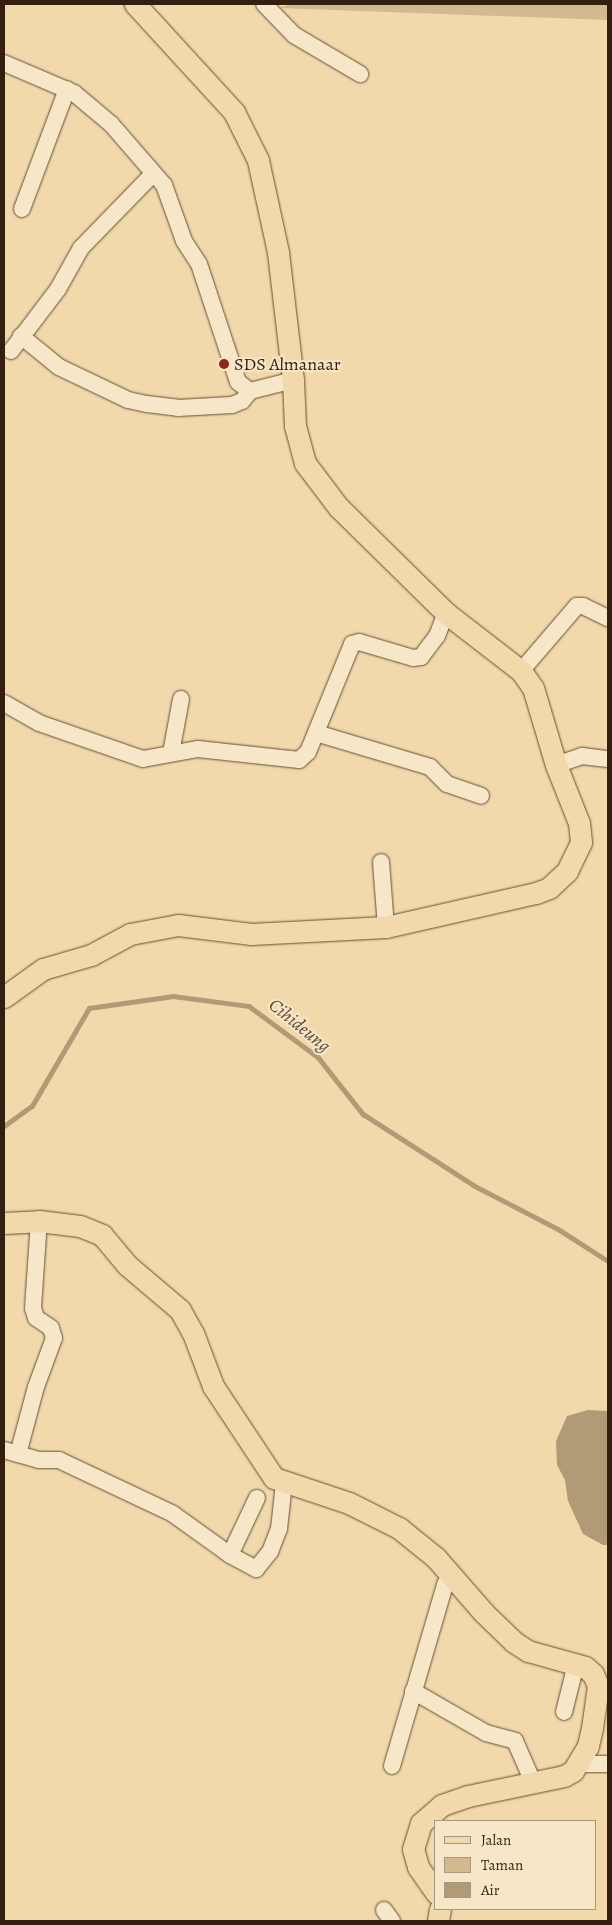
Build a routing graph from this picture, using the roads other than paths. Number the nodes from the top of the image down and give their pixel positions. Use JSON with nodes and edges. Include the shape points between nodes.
{"nodes":[{"id":1,"x":135,"y":4,"type":"edge"},
{"id":2,"x":264,"y":4,"type":"edge"},
{"id":3,"x":4,"y":63,"type":"edge"},
{"id":4,"x":360,"y":74,"type":"dead end"},
{"id":5,"x":67,"y":89,"type":"junction"},
{"id":6,"x":153,"y":174,"type":"junction"},
{"id":7,"x":22,"y":209,"type":"dead end"},
{"id":8,"x":21,"y":336,"type":"junction"},
{"id":9,"x":11,"y":351,"type":"dead end"},
{"id":10,"x":293,"y":380,"type":"junction"},
{"id":11,"x":250,"y":391,"type":"junction"},
{"id":12,"x":446,"y":613,"type":"junction"},
{"id":13,"x":608,"y":618,"type":"edge"},
{"id":14,"x":522,"y":671,"type":"junction"},
{"id":15,"x":181,"y":699,"type":"dead end"},
{"id":16,"x":4,"y":704,"type":"edge"},
{"id":17,"x":316,"y":733,"type":"junction"},
{"id":18,"x":171,"y":753,"type":"junction"},
{"id":19,"x":608,"y":759,"type":"edge"},
{"id":20,"x":556,"y":765,"type":"junction"},
{"id":21,"x":481,"y":796,"type":"dead end"},
{"id":22,"x":381,"y":862,"type":"dead end"},
{"id":23,"x":386,"y":927,"type":"junction"},
{"id":24,"x":4,"y":997,"type":"edge"},
{"id":25,"x":39,"y":1220,"type":"junction"},
{"id":26,"x":4,"y":1223,"type":"edge"},
{"id":27,"x":11,"y":1452,"type":"edge"},
{"id":28,"x":284,"y":1483,"type":"junction"},
{"id":29,"x":257,"y":1498,"type":"dead end"},
{"id":30,"x":230,"y":1555,"type":"junction"},
{"id":31,"x":460,"y":1582,"type":"junction"},
{"id":32,"x":576,"y":1664,"type":"junction"},
{"id":33,"x":413,"y":1691,"type":"junction"},
{"id":34,"x":564,"y":1712,"type":"dead end"},
{"id":35,"x":580,"y":1764,"type":"junction"},
{"id":36,"x":608,"y":1764,"type":"edge"},
{"id":37,"x":392,"y":1766,"type":"dead end"},
{"id":38,"x":534,"y":1782,"type":"junction"},
{"id":39,"x":434,"y":1890,"type":"edge"}],
"edges":[{"from":1,"to":10,"type":"main road","via":[[234,112],[258,160],[278,252]]},
{"from":2,"to":4,"type":"street","via":[[294,35]]},
{"from":3,"to":5,"type":"street"},
{"from":5,"to":6,"type":"street","via":[[111,124]]},
{"from":5,"to":7,"type":"street"},
{"from":6,"to":8,"type":"street","via":[[81,248],[58,289]]},
{"from":6,"to":11,"type":"street","via":[[164,185],[184,241],[199,264],[235,376]]},
{"from":8,"to":9,"type":"street"},
{"from":8,"to":11,"type":"street","via":[[59,367],[128,400],[178,408],[232,405]]},
{"from":10,"to":11,"type":"street"},
{"from":10,"to":12,"type":"main road","via":[[295,426],[305,463],[340,508]]},
{"from":12,"to":14,"type":"main road"},
{"from":12,"to":17,"type":"street","via":[[437,636],[422,657],[413,658],[359,642],[352,644]]},
{"from":13,"to":14,"type":"street","via":[[577,606]]},
{"from":14,"to":20,"type":"main road","via":[[533,688]]},
{"from":15,"to":18,"type":"street"},
{"from":16,"to":18,"type":"street","via":[[39,723],[143,759]]},
{"from":17,"to":18,"type":"street","via":[[305,756],[299,760],[198,749]]},
{"from":17,"to":21,"type":"street","via":[[430,767],[447,784]]},
{"from":19,"to":20,"type":"street","via":[[582,756]]},
{"from":20,"to":23,"type":"main road","via":[[578,823],[581,842],[571,865],[557,883],[536,893]]},
{"from":22,"to":23,"type":"street"},
{"from":23,"to":24,"type":"main road","via":[[251,934],[178,926],[130,934],[91,955],[43,969]]},
{"from":25,"to":26,"type":"main road"},
{"from":25,"to":27,"type":"street","via":[[33,1308],[36,1318],[54,1334]]},
{"from":25,"to":28,"type":"main road","via":[[80,1226],[102,1235],[127,1265],[180,1310],[193,1333],[213,1386],[270,1474]]},
{"from":27,"to":30,"type":"street","via":[[39,1460],[59,1460],[173,1514]]},
{"from":28,"to":30,"type":"street","via":[[279,1528],[262,1564],[256,1569]]},
{"from":28,"to":31,"type":"main road","via":[[349,1503],[399,1528]]},
{"from":29,"to":30,"type":"street"},
{"from":31,"to":32,"type":"main road","via":[[484,1613],[521,1646],[547,1658]]},
{"from":31,"to":33,"type":"street","via":[[447,1581],[445,1585]]},
{"from":32,"to":34,"type":"street"},
{"from":32,"to":35,"type":"main road","via":[[590,1671],[598,1686],[588,1746]]},
{"from":33,"to":37,"type":"street"},
{"from":33,"to":38,"type":"street","via":[[486,1733],[515,1741]]},
{"from":35,"to":36,"type":"street"},
{"from":35,"to":38,"type":"main road","via":[[564,1776]]},
{"from":38,"to":39,"type":"main road","via":[[468,1796],[442,1805],[426,1816],[416,1832],[413,1849],[418,1867]]}]}
